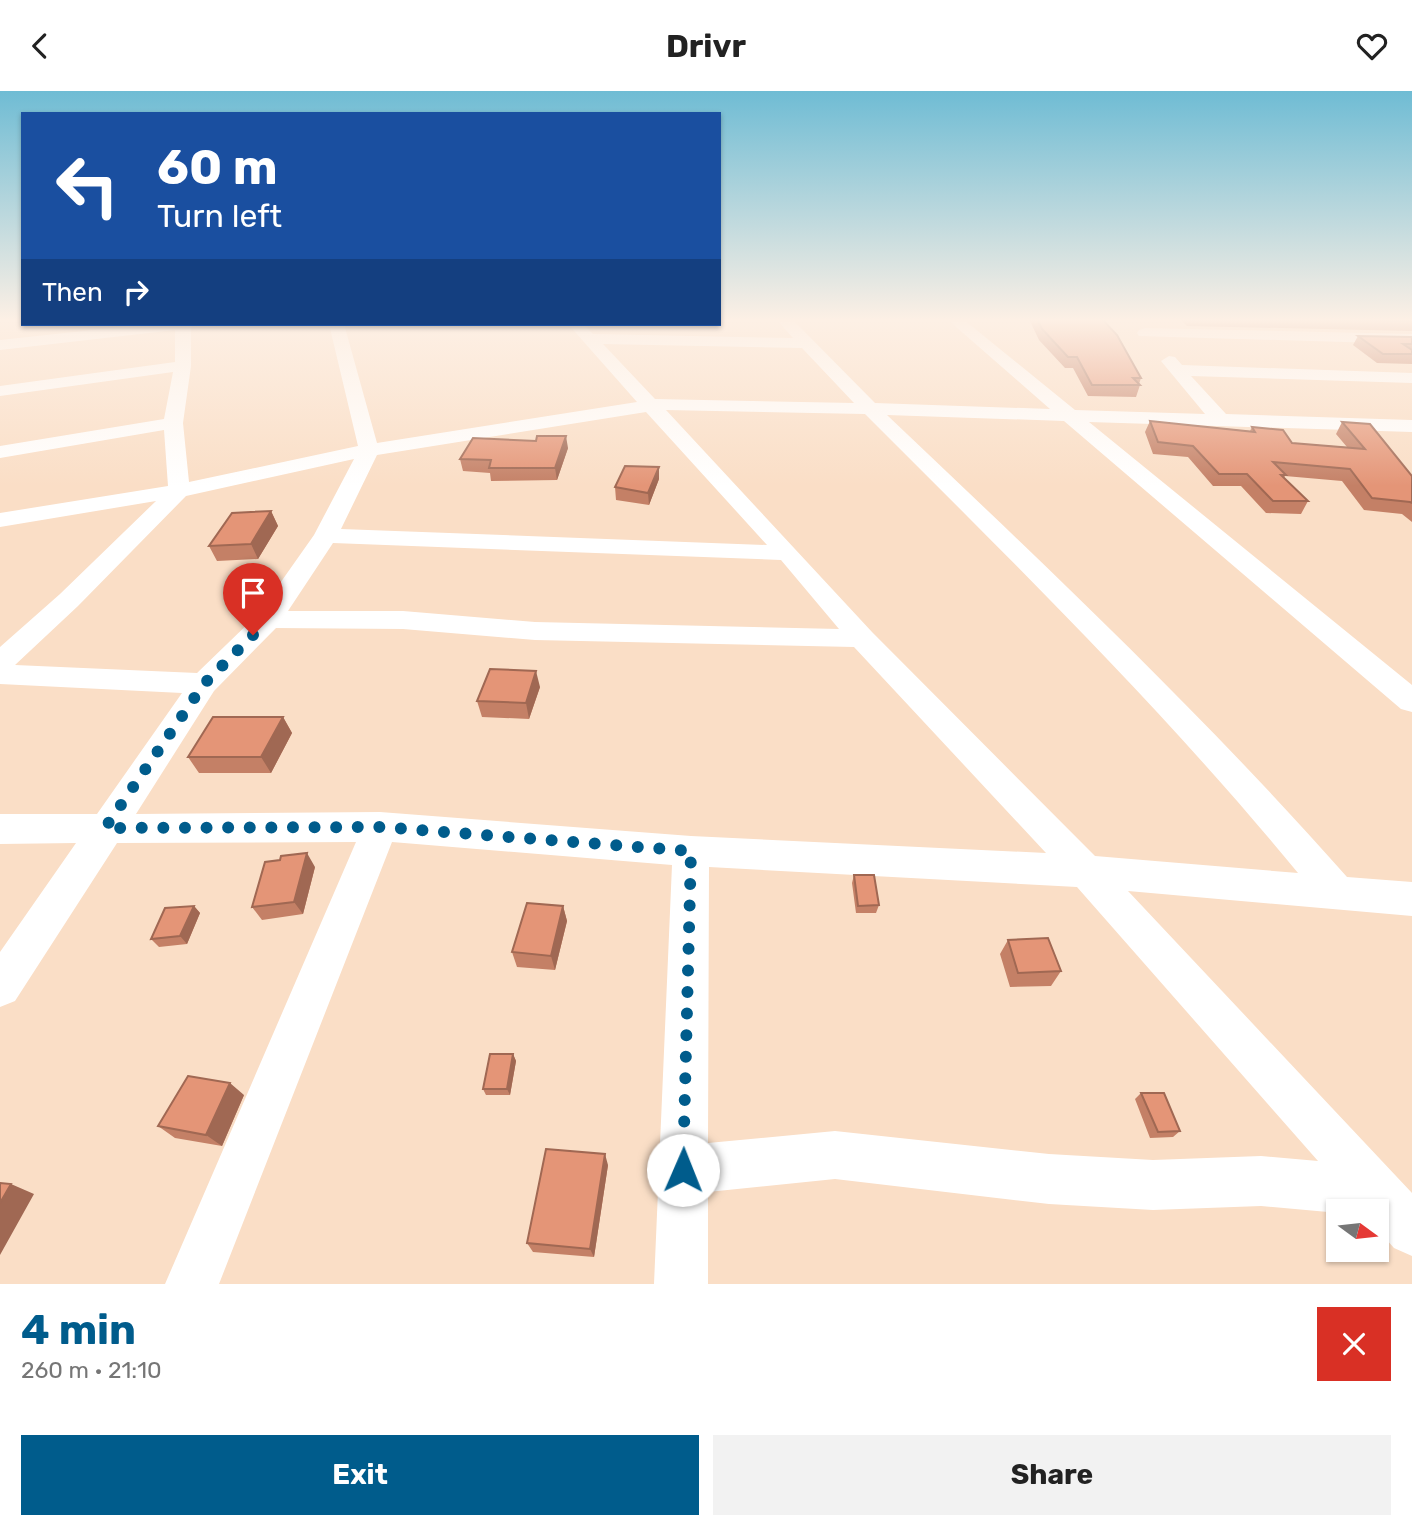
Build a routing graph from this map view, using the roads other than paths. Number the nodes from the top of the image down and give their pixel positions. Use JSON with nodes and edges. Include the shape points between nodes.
{"nodes":[{"id":1,"x":120,"y":375,"type":"edge"},
{"id":2,"x":181,"y":375,"type":"edge"},
{"id":3,"x":349,"y":375,"type":"edge"},
{"id":4,"x":623,"y":375,"type":"edge"},
{"id":5,"x":838,"y":375,"type":"edge"},
{"id":6,"x":1021,"y":375,"type":"edge"},
{"id":7,"x":1180,"y":375,"type":"edge"},
{"id":8,"x":1314,"y":375,"type":"edge"},
{"id":9,"x":1412,"y":378,"type":"edge"},
{"id":10,"x":0,"y":391,"type":"edge"},
{"id":11,"x":652,"y":405,"type":"junction"},
{"id":12,"x":870,"y":409,"type":"junction"},
{"id":13,"x":1070,"y":416,"type":"junction"},
{"id":14,"x":1220,"y":419,"type":"junction"},
{"id":15,"x":173,"y":423,"type":"junction"},
{"id":16,"x":1388,"y":425,"type":"junction"},
{"id":17,"x":1412,"y":426,"type":"edge"},
{"id":18,"x":1412,"y":444,"type":"edge"},
{"id":19,"x":369,"y":450,"type":"junction"},
{"id":20,"x":0,"y":452,"type":"edge"},
{"id":21,"x":179,"y":491,"type":"junction"},
{"id":22,"x":0,"y":520,"type":"edge"},
{"id":23,"x":326,"y":536,"type":"junction"},
{"id":24,"x":788,"y":553,"type":"junction"},
{"id":25,"x":269,"y":619,"type":"junction"},
{"id":26,"x":862,"y":638,"type":"junction"},
{"id":27,"x":0,"y":663,"type":"edge"},
{"id":28,"x":0,"y":674,"type":"edge"},
{"id":29,"x":204,"y":684,"type":"junction"},
{"id":30,"x":1412,"y":701,"type":"edge"},
{"id":31,"x":380,"y":827,"type":"junction"},
{"id":32,"x":105,"y":828,"type":"junction"},
{"id":33,"x":0,"y":829,"type":"edge"},
{"id":34,"x":691,"y":851,"type":"junction"},
{"id":35,"x":1086,"y":871,"type":"junction"},
{"id":36,"x":1338,"y":893,"type":"junction"},
{"id":37,"x":1412,"y":899,"type":"edge"},
{"id":38,"x":0,"y":988,"type":"edge"},
{"id":39,"x":683,"y":1170,"type":"junction"},
{"id":40,"x":1377,"y":1191,"type":"junction"},
{"id":41,"x":1412,"y":1230,"type":"edge"},
{"id":42,"x":192,"y":1284,"type":"edge"},
{"id":43,"x":681,"y":1284,"type":"edge"}],
"edges":[{"from":1,"to":10,"type":"street"},
{"from":2,"to":15,"type":"street"},
{"from":3,"to":19,"type":"street"},
{"from":4,"to":11,"type":"street"},
{"from":5,"to":12,"type":"street"},
{"from":6,"to":13,"type":"street"},
{"from":7,"to":14,"type":"street"},
{"from":8,"to":9,"type":"street"},
{"from":11,"to":12,"type":"street"},
{"from":11,"to":19,"type":"street"},
{"from":11,"to":24,"type":"street"},
{"from":12,"to":13,"type":"street"},
{"from":12,"to":36,"type":"street","via":[[1102,635]]},
{"from":13,"to":14,"type":"street"},
{"from":13,"to":30,"type":"street"},
{"from":14,"to":16,"type":"street"},
{"from":15,"to":20,"type":"street"},
{"from":15,"to":21,"type":"street"},
{"from":16,"to":17,"type":"street"},
{"from":16,"to":18,"type":"street"},
{"from":19,"to":21,"type":"street"},
{"from":19,"to":23,"type":"street"},
{"from":21,"to":22,"type":"street"},
{"from":21,"to":27,"type":"street","via":[[45,625]]},
{"from":23,"to":24,"type":"street"},
{"from":23,"to":25,"type":"street"},
{"from":24,"to":26,"type":"street"},
{"from":25,"to":26,"type":"street"},
{"from":25,"to":29,"type":"street"},
{"from":26,"to":35,"type":"street"},
{"from":28,"to":29,"type":"street"},
{"from":29,"to":32,"type":"street"},
{"from":31,"to":32,"type":"street"},
{"from":31,"to":34,"type":"street"},
{"from":31,"to":42,"type":"street"},
{"from":32,"to":33,"type":"street"},
{"from":32,"to":38,"type":"street"},
{"from":34,"to":35,"type":"street"},
{"from":34,"to":39,"type":"street"},
{"from":35,"to":36,"type":"street"},
{"from":35,"to":40,"type":"street"},
{"from":36,"to":37,"type":"street"},
{"from":39,"to":40,"type":"street","via":[[835,1155],[1049,1179],[1153,1185],[1261,1181]]},
{"from":39,"to":43,"type":"street"},
{"from":40,"to":41,"type":"street"}]}
